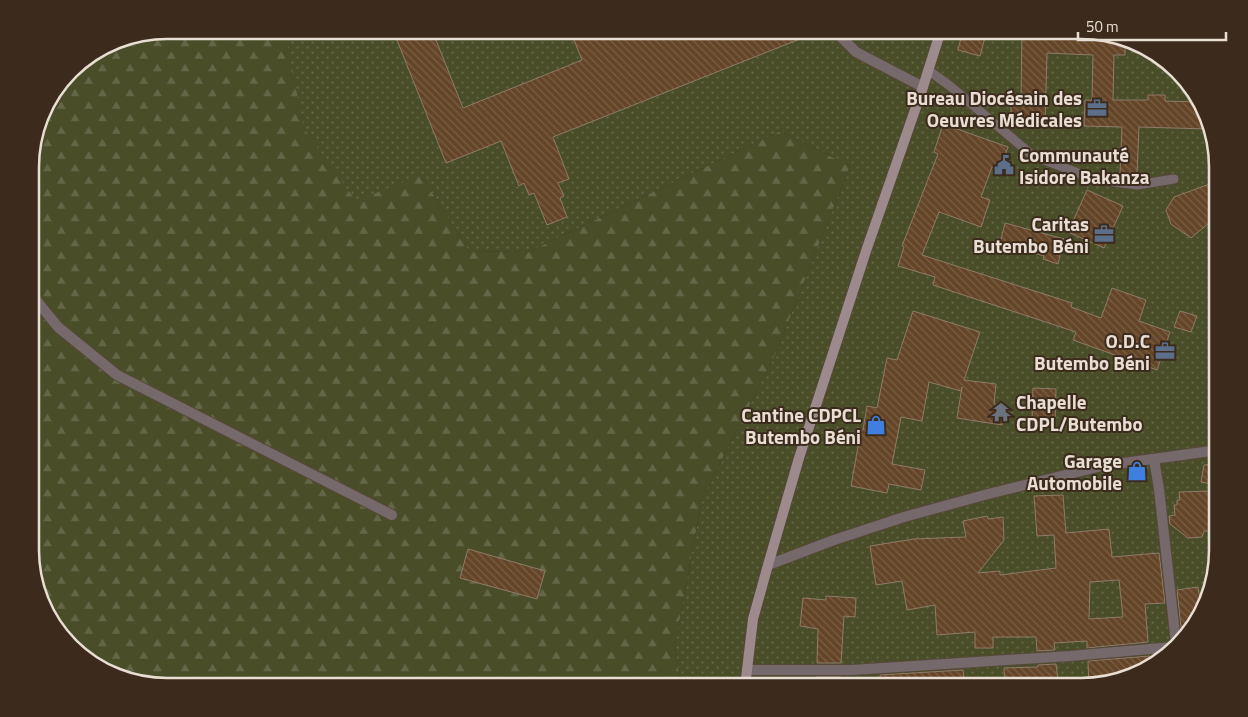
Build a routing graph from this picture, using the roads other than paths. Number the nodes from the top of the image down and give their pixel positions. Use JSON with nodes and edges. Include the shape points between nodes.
{"nodes":[{"id":1,"x":843,"y":39,"type":"edge"},
{"id":2,"x":938,"y":39,"type":"edge"},
{"id":3,"x":928,"y":70,"type":"junction"},
{"id":4,"x":923,"y":87,"type":"junction"},
{"id":5,"x":1174,"y":179,"type":"dead end"},
{"id":6,"x":39,"y":304,"type":"edge"},
{"id":7,"x":1209,"y":451,"type":"edge"},
{"id":8,"x":1154,"y":459,"type":"junction"},
{"id":9,"x":392,"y":515,"type":"dead end"},
{"id":10,"x":768,"y":565,"type":"junction"},
{"id":11,"x":1175,"y":638,"type":"edge"},
{"id":12,"x":1165,"y":648,"type":"edge"},
{"id":13,"x":747,"y":670,"type":"junction"},
{"id":14,"x":746,"y":678,"type":"edge"}],
"edges":[{"from":1,"to":4,"type":"street","via":[[856,52]]},
{"from":2,"to":3,"type":"street"},
{"from":3,"to":4,"type":"street"},
{"from":3,"to":5,"type":"lane","via":[[1032,155],[1093,180],[1137,185]]},
{"from":4,"to":10,"type":"street","via":[[836,342]]},
{"from":6,"to":9,"type":"street","via":[[58,327],[117,374]]},
{"from":7,"to":8,"type":"street"},
{"from":8,"to":10,"type":"street","via":[[1102,466],[951,505],[834,540]]},
{"from":8,"to":11,"type":"street"},
{"from":10,"to":13,"type":"street","via":[[754,619]]},
{"from":12,"to":13,"type":"street","via":[[852,670]]},
{"from":13,"to":14,"type":"street"}]}
